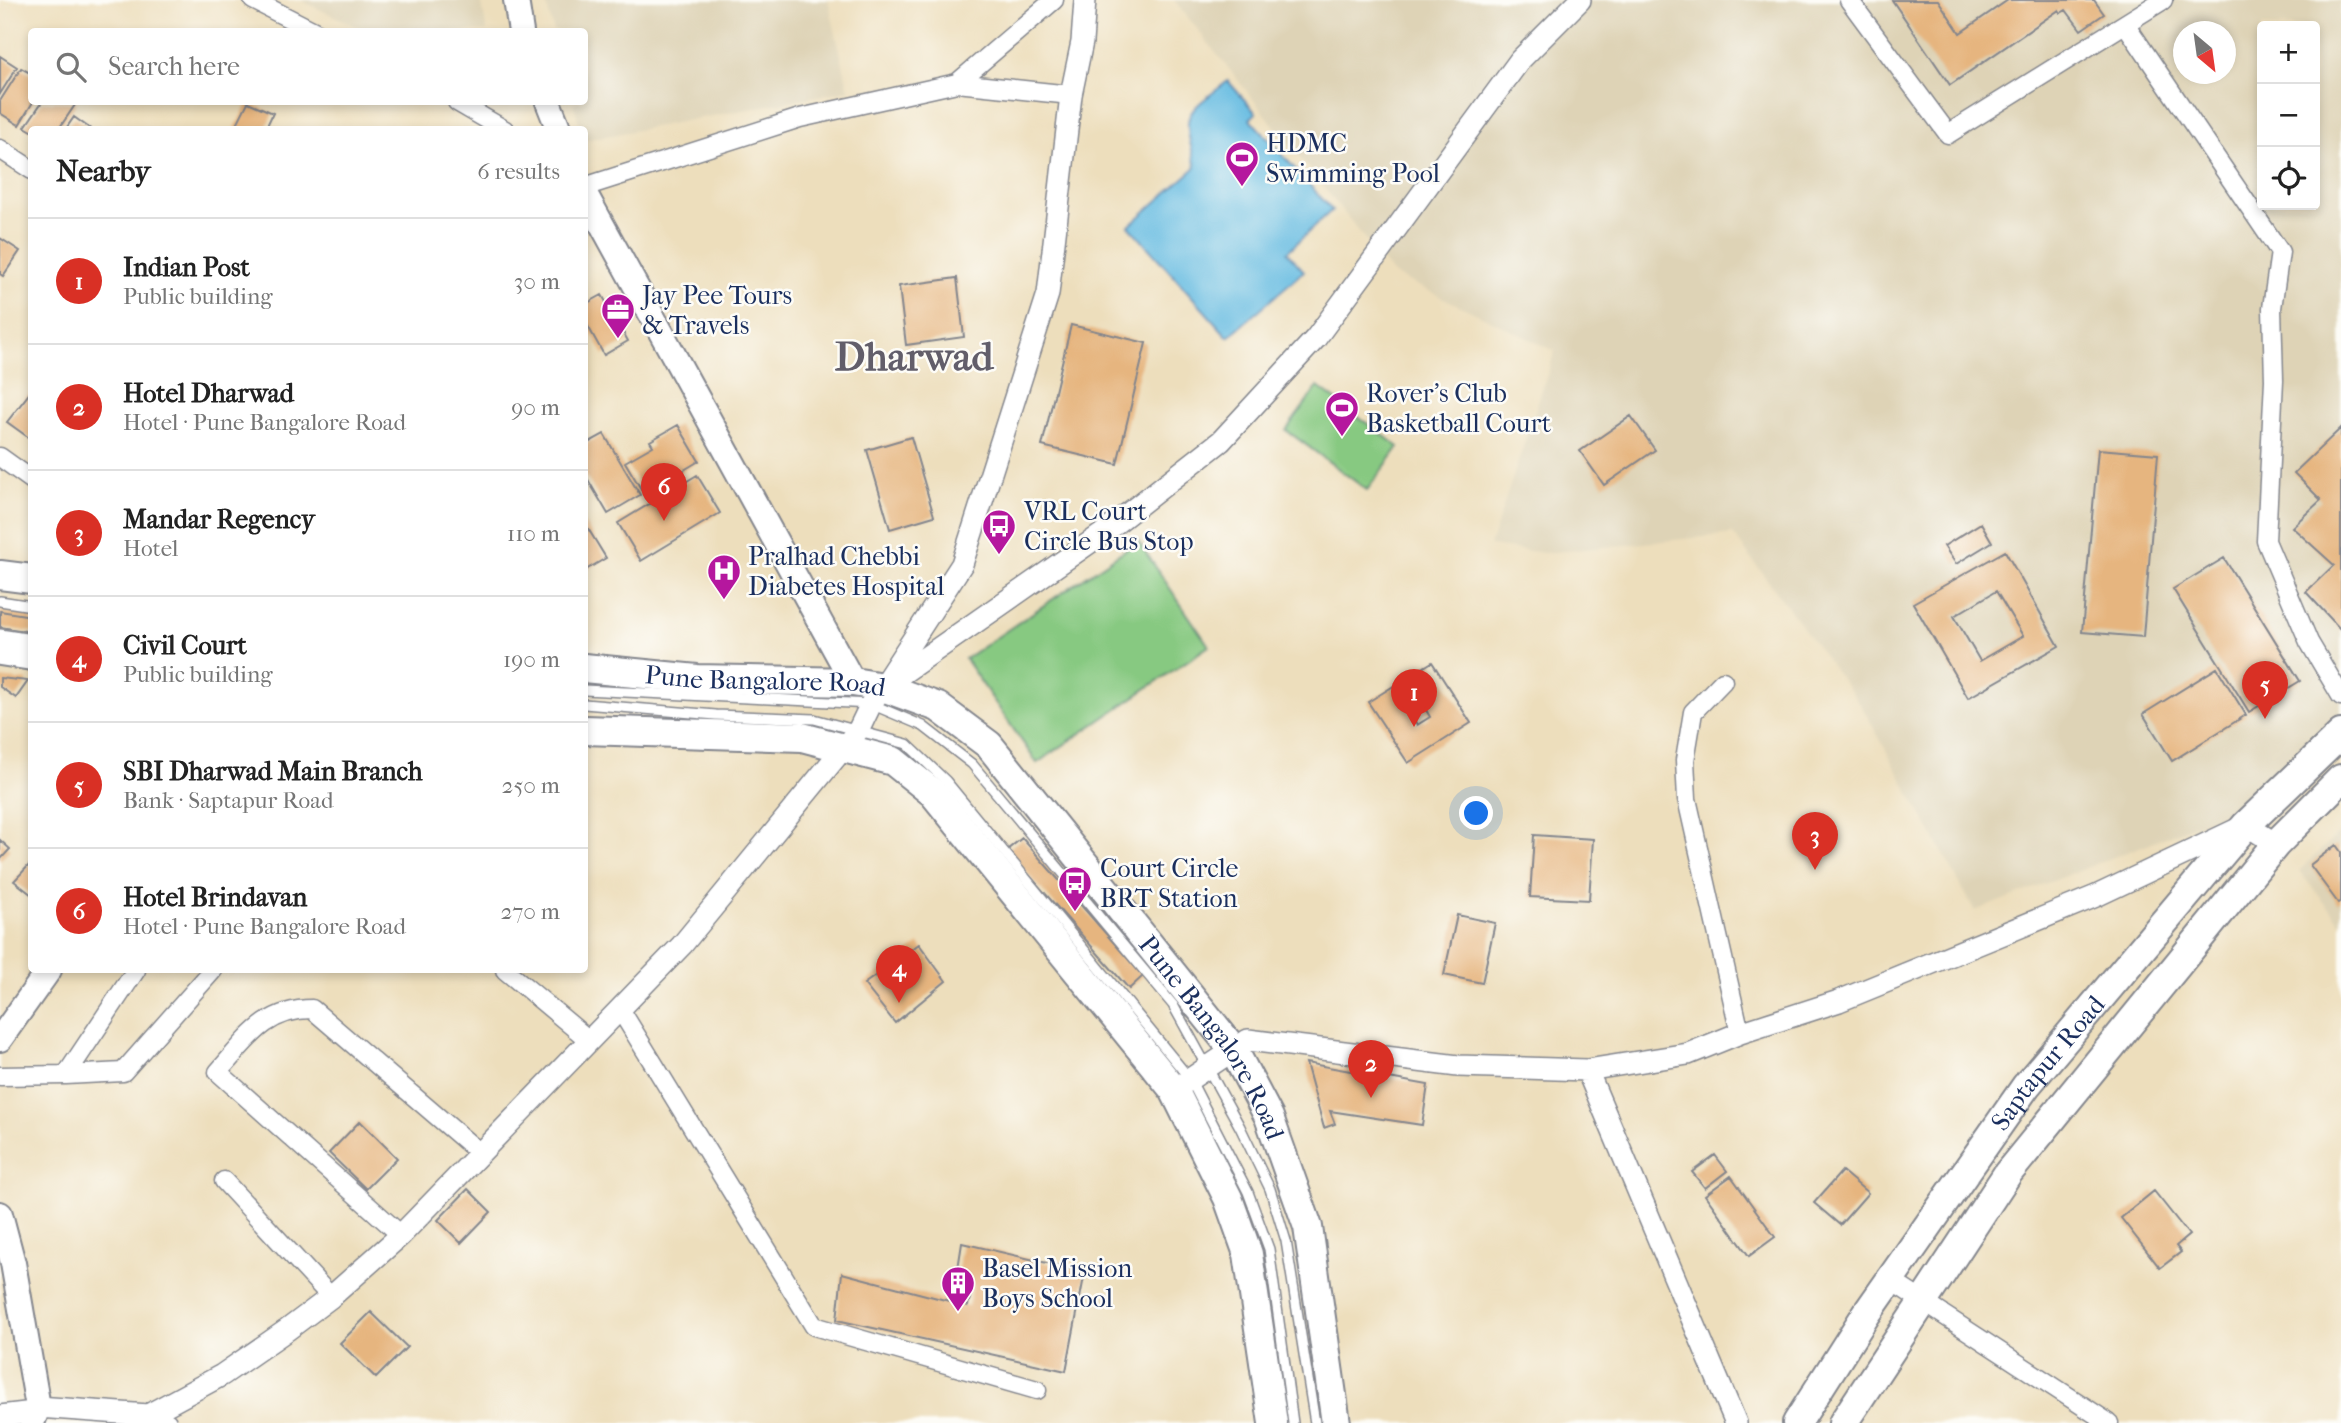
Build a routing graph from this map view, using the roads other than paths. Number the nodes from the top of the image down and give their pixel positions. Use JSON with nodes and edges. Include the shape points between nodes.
{"nodes":[{"id":1,"x":253,"y":0,"type":"edge"},
{"id":2,"x":516,"y":0,"type":"edge"},
{"id":3,"x":1054,"y":0,"type":"edge"},
{"id":4,"x":1085,"y":0,"type":"edge"},
{"id":5,"x":1580,"y":0,"type":"edge"},
{"id":6,"x":1849,"y":0,"type":"edge"},
{"id":7,"x":2163,"y":0,"type":"edge"},
{"id":8,"x":2126,"y":25,"type":"junction"},
{"id":9,"x":308,"y":28,"type":"edge"},
{"id":10,"x":520,"y":28,"type":"edge"},
{"id":11,"x":957,"y":83,"type":"junction"},
{"id":12,"x":1071,"y":95,"type":"junction"},
{"id":13,"x":462,"y":105,"type":"edge"},
{"id":14,"x":549,"y":105,"type":"edge"},
{"id":15,"x":499,"y":126,"type":"edge"},
{"id":16,"x":557,"y":126,"type":"edge"},
{"id":17,"x":0,"y":149,"type":"edge"},
{"id":18,"x":28,"y":167,"type":"edge"},
{"id":19,"x":588,"y":189,"type":"edge"},
{"id":20,"x":588,"y":197,"type":"edge"},
{"id":21,"x":0,"y":457,"type":"edge"},
{"id":22,"x":28,"y":477,"type":"edge"},
{"id":23,"x":0,"y":575,"type":"edge"},
{"id":24,"x":28,"y":578,"type":"edge"},
{"id":25,"x":0,"y":601,"type":"edge"},
{"id":26,"x":28,"y":605,"type":"edge"},
{"id":27,"x":0,"y":634,"type":"edge"},
{"id":28,"x":28,"y":638,"type":"edge"},
{"id":29,"x":0,"y":651,"type":"edge"},
{"id":30,"x":28,"y":655,"type":"edge"},
{"id":31,"x":588,"y":668,"type":"edge"},
{"id":32,"x":1723,"y":681,"type":"dead end"},
{"id":33,"x":853,"y":682,"type":"junction"},
{"id":34,"x":588,"y":690,"type":"edge"},
{"id":35,"x":877,"y":695,"type":"junction"},
{"id":36,"x":2341,"y":696,"type":"edge"},
{"id":37,"x":588,"y":704,"type":"edge"},
{"id":38,"x":588,"y":730,"type":"edge"},
{"id":39,"x":2341,"y":734,"type":"edge"},
{"id":40,"x":852,"y":738,"type":"junction"},
{"id":41,"x":2341,"y":779,"type":"edge"},
{"id":42,"x":2246,"y":825,"type":"junction"},
{"id":43,"x":2276,"y":844,"type":"junction"},
{"id":44,"x":47,"y":973,"type":"edge"},
{"id":45,"x":134,"y":973,"type":"edge"},
{"id":46,"x":210,"y":973,"type":"edge"},
{"id":47,"x":509,"y":973,"type":"edge"},
{"id":48,"x":621,"y":1009,"type":"junction"},
{"id":49,"x":1740,"y":1033,"type":"junction"},
{"id":50,"x":0,"y":1039,"type":"edge"},
{"id":51,"x":590,"y":1041,"type":"junction"},
{"id":52,"x":1233,"y":1049,"type":"junction"},
{"id":53,"x":1587,"y":1070,"type":"junction"},
{"id":54,"x":66,"y":1075,"type":"junction"},
{"id":55,"x":0,"y":1076,"type":"edge"},
{"id":56,"x":1191,"y":1079,"type":"junction"},
{"id":57,"x":481,"y":1154,"type":"junction"},
{"id":58,"x":224,"y":1181,"type":"dead end"},
{"id":59,"x":0,"y":1214,"type":"edge"},
{"id":60,"x":401,"y":1235,"type":"junction"},
{"id":61,"x":1890,"y":1280,"type":"junction"},
{"id":62,"x":331,"y":1297,"type":"junction"},
{"id":63,"x":1921,"y":1301,"type":"junction"},
{"id":64,"x":1037,"y":1391,"type":"dead end"},
{"id":65,"x":35,"y":1415,"type":"edge"},
{"id":66,"x":0,"y":1416,"type":"edge"},
{"id":67,"x":157,"y":1419,"type":"edge"},
{"id":68,"x":1273,"y":1423,"type":"edge"},
{"id":69,"x":1293,"y":1423,"type":"edge"},
{"id":70,"x":1315,"y":1423,"type":"edge"},
{"id":71,"x":1336,"y":1423,"type":"edge"},
{"id":72,"x":1736,"y":1423,"type":"edge"},
{"id":73,"x":1797,"y":1423,"type":"edge"},
{"id":74,"x":1843,"y":1423,"type":"edge"},
{"id":75,"x":2109,"y":1423,"type":"edge"}],
"edges":[{"from":1,"to":9,"type":"street"},
{"from":2,"to":10,"type":"main road"},
{"from":3,"to":11,"type":"street"},
{"from":4,"to":12,"type":"street"},
{"from":5,"to":35,"type":"street","via":[[1520,60],[1316,338],[1221,441],[1102,534]]},
{"from":6,"to":8,"type":"street","via":[[1948,134]]},
{"from":7,"to":8,"type":"street"},
{"from":8,"to":36,"type":"street","via":[[2280,252],[2272,308],[2274,380],[2266,541],[2309,642]]},
{"from":11,"to":12,"type":"street"},
{"from":11,"to":19,"type":"street","via":[[800,118]]},
{"from":12,"to":35,"type":"street","via":[[1048,294],[962,564]]},
{"from":13,"to":15,"type":"street"},
{"from":14,"to":16,"type":"main road"},
{"from":17,"to":18,"type":"street"},
{"from":20,"to":33,"type":"main road"},
{"from":21,"to":22,"type":"street"},
{"from":23,"to":24,"type":"main road"},
{"from":25,"to":26,"type":"lane"},
{"from":27,"to":28,"type":"lane"},
{"from":29,"to":30,"type":"main road"},
{"from":31,"to":33,"type":"main road","name":"Pune Bangalore Road","via":[[697,679]]},
{"from":32,"to":49,"type":"street","via":[[1693,712],[1685,760],[1687,799]]},
{"from":33,"to":35,"type":"main road","name":"Pune Bangalore Road"},
{"from":34,"to":35,"type":"lane"},
{"from":35,"to":40,"type":"street"},
{"from":35,"to":52,"type":"main road","name":"Pune Bangalore Road","via":[[938,707],[989,744]]},
{"from":35,"to":56,"type":"lane","via":[[972,764],[1173,1005]]},
{"from":37,"to":40,"type":"lane","via":[[814,719]]},
{"from":38,"to":40,"type":"main road","name":"Pune Bangalore Road"},
{"from":39,"to":42,"type":"main road","name":"Saptapur Road"},
{"from":40,"to":48,"type":"street","via":[[682,945]]},
{"from":40,"to":56,"type":"main road","name":"Pune Bangalore Road","via":[[893,761],[933,793]]},
{"from":41,"to":43,"type":"main road","name":"Saptapur Road"},
{"from":42,"to":43,"type":"street"},
{"from":42,"to":49,"type":"street","via":[[2096,896],[1839,1001]]},
{"from":42,"to":61,"type":"main road","name":"Saptapur Road","via":[[2026,1086]]},
{"from":43,"to":63,"type":"main road","name":"Saptapur Road","via":[[2008,1173]]},
{"from":44,"to":50,"type":"main road"},
{"from":45,"to":54,"type":"street"},
{"from":46,"to":54,"type":"street","via":[[123,1072]]},
{"from":47,"to":51,"type":"street"},
{"from":48,"to":51,"type":"street"},
{"from":48,"to":64,"type":"street","via":[[814,1326]]},
{"from":49,"to":53,"type":"street","via":[[1688,1054]]},
{"from":51,"to":57,"type":"street"},
{"from":52,"to":53,"type":"street","via":[[1248,1040],[1458,1066]]},
{"from":52,"to":56,"type":"street"},
{"from":52,"to":71,"type":"main road","name":"Pune Bangalore Road","via":[[1269,1117],[1308,1227]]},
{"from":53,"to":72,"type":"street"},
{"from":54,"to":55,"type":"street"},
{"from":56,"to":68,"type":"main road","name":"Pune Bangalore Road","via":[[1248,1254]]},
{"from":56,"to":69,"type":"lane","via":[[1248,1192],[1269,1249]]},
{"from":56,"to":70,"type":"lane","via":[[1270,1189],[1286,1241]]},
{"from":57,"to":60,"type":"street"},
{"from":57,"to":60,"type":"street","via":[[312,1009],[291,1009],[262,1023],[218,1072]]},
{"from":58,"to":62,"type":"street"},
{"from":59,"to":65,"type":"main road","via":[[13,1263]]},
{"from":60,"to":62,"type":"street"},
{"from":61,"to":63,"type":"street"},
{"from":61,"to":73,"type":"main road","name":"Saptapur Road"},
{"from":62,"to":67,"type":"street"},
{"from":63,"to":74,"type":"main road","name":"Saptapur Road"},
{"from":63,"to":75,"type":"street"},
{"from":65,"to":66,"type":"street"},
{"from":65,"to":67,"type":"street"}]}
